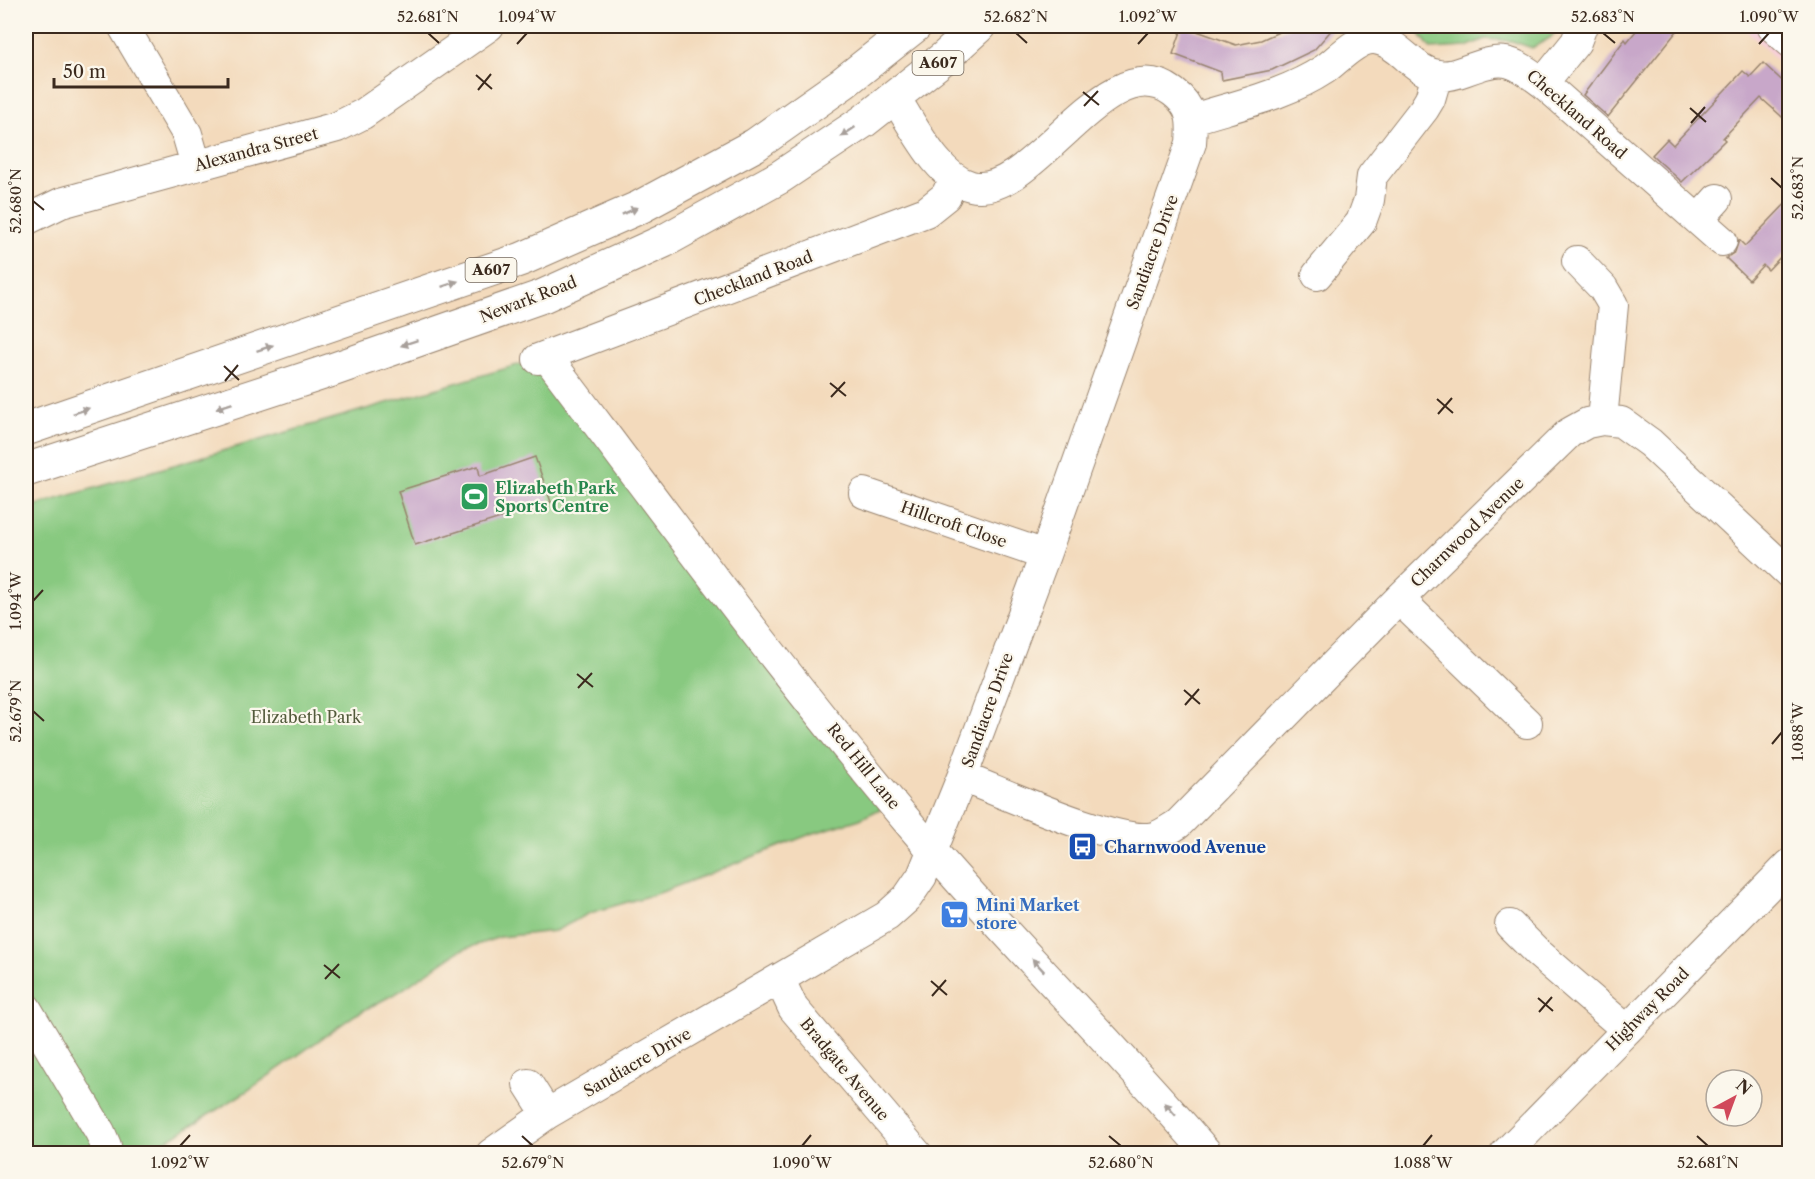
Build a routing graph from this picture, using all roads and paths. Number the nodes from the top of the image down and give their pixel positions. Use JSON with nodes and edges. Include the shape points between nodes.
{"nodes":[{"id":1,"x":123,"y":26,"type":"edge"},
{"id":2,"x":915,"y":26,"type":"edge"},
{"id":3,"x":979,"y":26,"type":"edge"},
{"id":4,"x":1582,"y":26,"type":"edge"},
{"id":5,"x":1772,"y":26,"type":"edge"},
{"id":6,"x":472,"y":30,"type":"edge"},
{"id":7,"x":1364,"y":32,"type":"edge"},
{"id":8,"x":1790,"y":42,"type":"edge"},
{"id":9,"x":1437,"y":75,"type":"junction"},
{"id":10,"x":1543,"y":84,"type":"junction"},
{"id":11,"x":895,"y":98,"type":"junction"},
{"id":12,"x":1193,"y":119,"type":"junction"},
{"id":13,"x":196,"y":165,"type":"junction"},
{"id":14,"x":954,"y":178,"type":"junction"},
{"id":15,"x":26,"y":220,"type":"edge"},
{"id":16,"x":1722,"y":241,"type":"dead end"},
{"id":17,"x":1577,"y":261,"type":"dead end"},
{"id":18,"x":1335,"y":268,"type":"dead end"},
{"id":19,"x":542,"y":358,"type":"joint"},
{"id":20,"x":1602,"y":420,"type":"junction"},
{"id":21,"x":26,"y":429,"type":"edge"},
{"id":22,"x":26,"y":470,"type":"edge"},
{"id":23,"x":864,"y":493,"type":"dead end"},
{"id":24,"x":1045,"y":555,"type":"junction"},
{"id":25,"x":1790,"y":574,"type":"edge"},
{"id":26,"x":1399,"y":599,"type":"junction"},
{"id":27,"x":1527,"y":723,"type":"dead end"},
{"id":28,"x":962,"y":777,"type":"junction"},
{"id":29,"x":931,"y":849,"type":"junction"},
{"id":30,"x":1790,"y":864,"type":"edge"},
{"id":31,"x":1510,"y":925,"type":"dead end"},
{"id":32,"x":780,"y":980,"type":"junction"},
{"id":33,"x":26,"y":1008,"type":"edge"},
{"id":34,"x":1627,"y":1030,"type":"junction"},
{"id":35,"x":528,"y":1084,"type":"dead end"},
{"id":36,"x":547,"y":1114,"type":"junction"},
{"id":37,"x":104,"y":1154,"type":"edge"},
{"id":38,"x":491,"y":1154,"type":"edge"},
{"id":39,"x":917,"y":1154,"type":"edge"},
{"id":40,"x":1208,"y":1154,"type":"edge"},
{"id":41,"x":1505,"y":1154,"type":"edge"}],
"edges":[{"from":1,"to":13,"type":"street","via":[[187,134]]},
{"from":21,"to":2,"type":"highway","number":"A607","one_way":true,"via":[[522,259],[640,207],[755,145]]},
{"from":3,"to":11,"type":"highway","name":"Newark Road","number":"A607"},
{"from":4,"to":10,"type":"street","via":[[1576,42]]},
{"from":5,"to":8,"type":"street"},
{"from":6,"to":13,"type":"street","name":"Alexandra Street","via":[[363,114],[337,127]]},
{"from":7,"to":9,"type":"street"},
{"from":7,"to":12,"type":"street","via":[[1324,70],[1284,91]]},
{"from":9,"to":10,"type":"street","name":"Checkland Road","via":[[1451,75],[1494,60],[1506,61],[1523,68]]},
{"from":9,"to":18,"type":"street","via":[[1424,109],[1372,176],[1361,222]]},
{"from":10,"to":16,"type":"street","name":"Checkland Road","via":[[1708,210]]},
{"from":11,"to":14,"type":"street","via":[[940,167]]},
{"from":11,"to":22,"type":"highway","name":"Newark Road","number":"A607","one_way":true,"via":[[780,177],[664,241],[543,296]]},
{"from":12,"to":14,"type":"street","via":[[1186,102],[1168,89],[1146,81],[1129,84],[1109,95],[1010,177],[972,186]]},
{"from":12,"to":24,"type":"street","name":"Sandiacre Drive","via":[[1191,143]]},
{"from":13,"to":15,"type":"street","name":"Alexandra Street","via":[[61,203]]},
{"from":14,"to":19,"type":"street","name":"Checkland Road","via":[[946,196],[926,212]]},
{"from":17,"to":20,"type":"street","via":[[1603,288],[1613,305]]},
{"from":19,"to":29,"type":"street","name":"Red Hill Lane","via":[[734,606]]},
{"from":20,"to":25,"type":"street","via":[[1621,422],[1650,442]]},
{"from":20,"to":26,"type":"street","name":"Charnwood Avenue","via":[[1569,433]]},
{"from":23,"to":24,"type":"street","name":"Hillcroft Close"},
{"from":24,"to":28,"type":"street","name":"Sandiacre Drive"},
{"from":26,"to":27,"type":"street"},
{"from":26,"to":28,"type":"street","name":"Charnwood Avenue","via":[[1178,824],[1155,837],[1134,838],[1103,831]]},
{"from":28,"to":29,"type":"street","name":"Sandiacre Drive"},
{"from":29,"to":32,"type":"street","name":"Sandiacre Drive","via":[[907,898],[887,916]]},
{"from":40,"to":29,"type":"street","name":"Red Hill Lane","one_way":true},
{"from":30,"to":34,"type":"street","name":"Highway Road"},
{"from":31,"to":34,"type":"street"},
{"from":32,"to":36,"type":"street","name":"Sandiacre Drive"},
{"from":32,"to":39,"type":"street","name":"Bradgate Avenue","via":[[793,1008]]},
{"from":33,"to":37,"type":"street","via":[[100,1132],[106,1146]]},
{"from":34,"to":41,"type":"street","name":"Highway Road"},
{"from":35,"to":36,"type":"street"},
{"from":36,"to":38,"type":"street","name":"Sandiacre Drive"}]}
